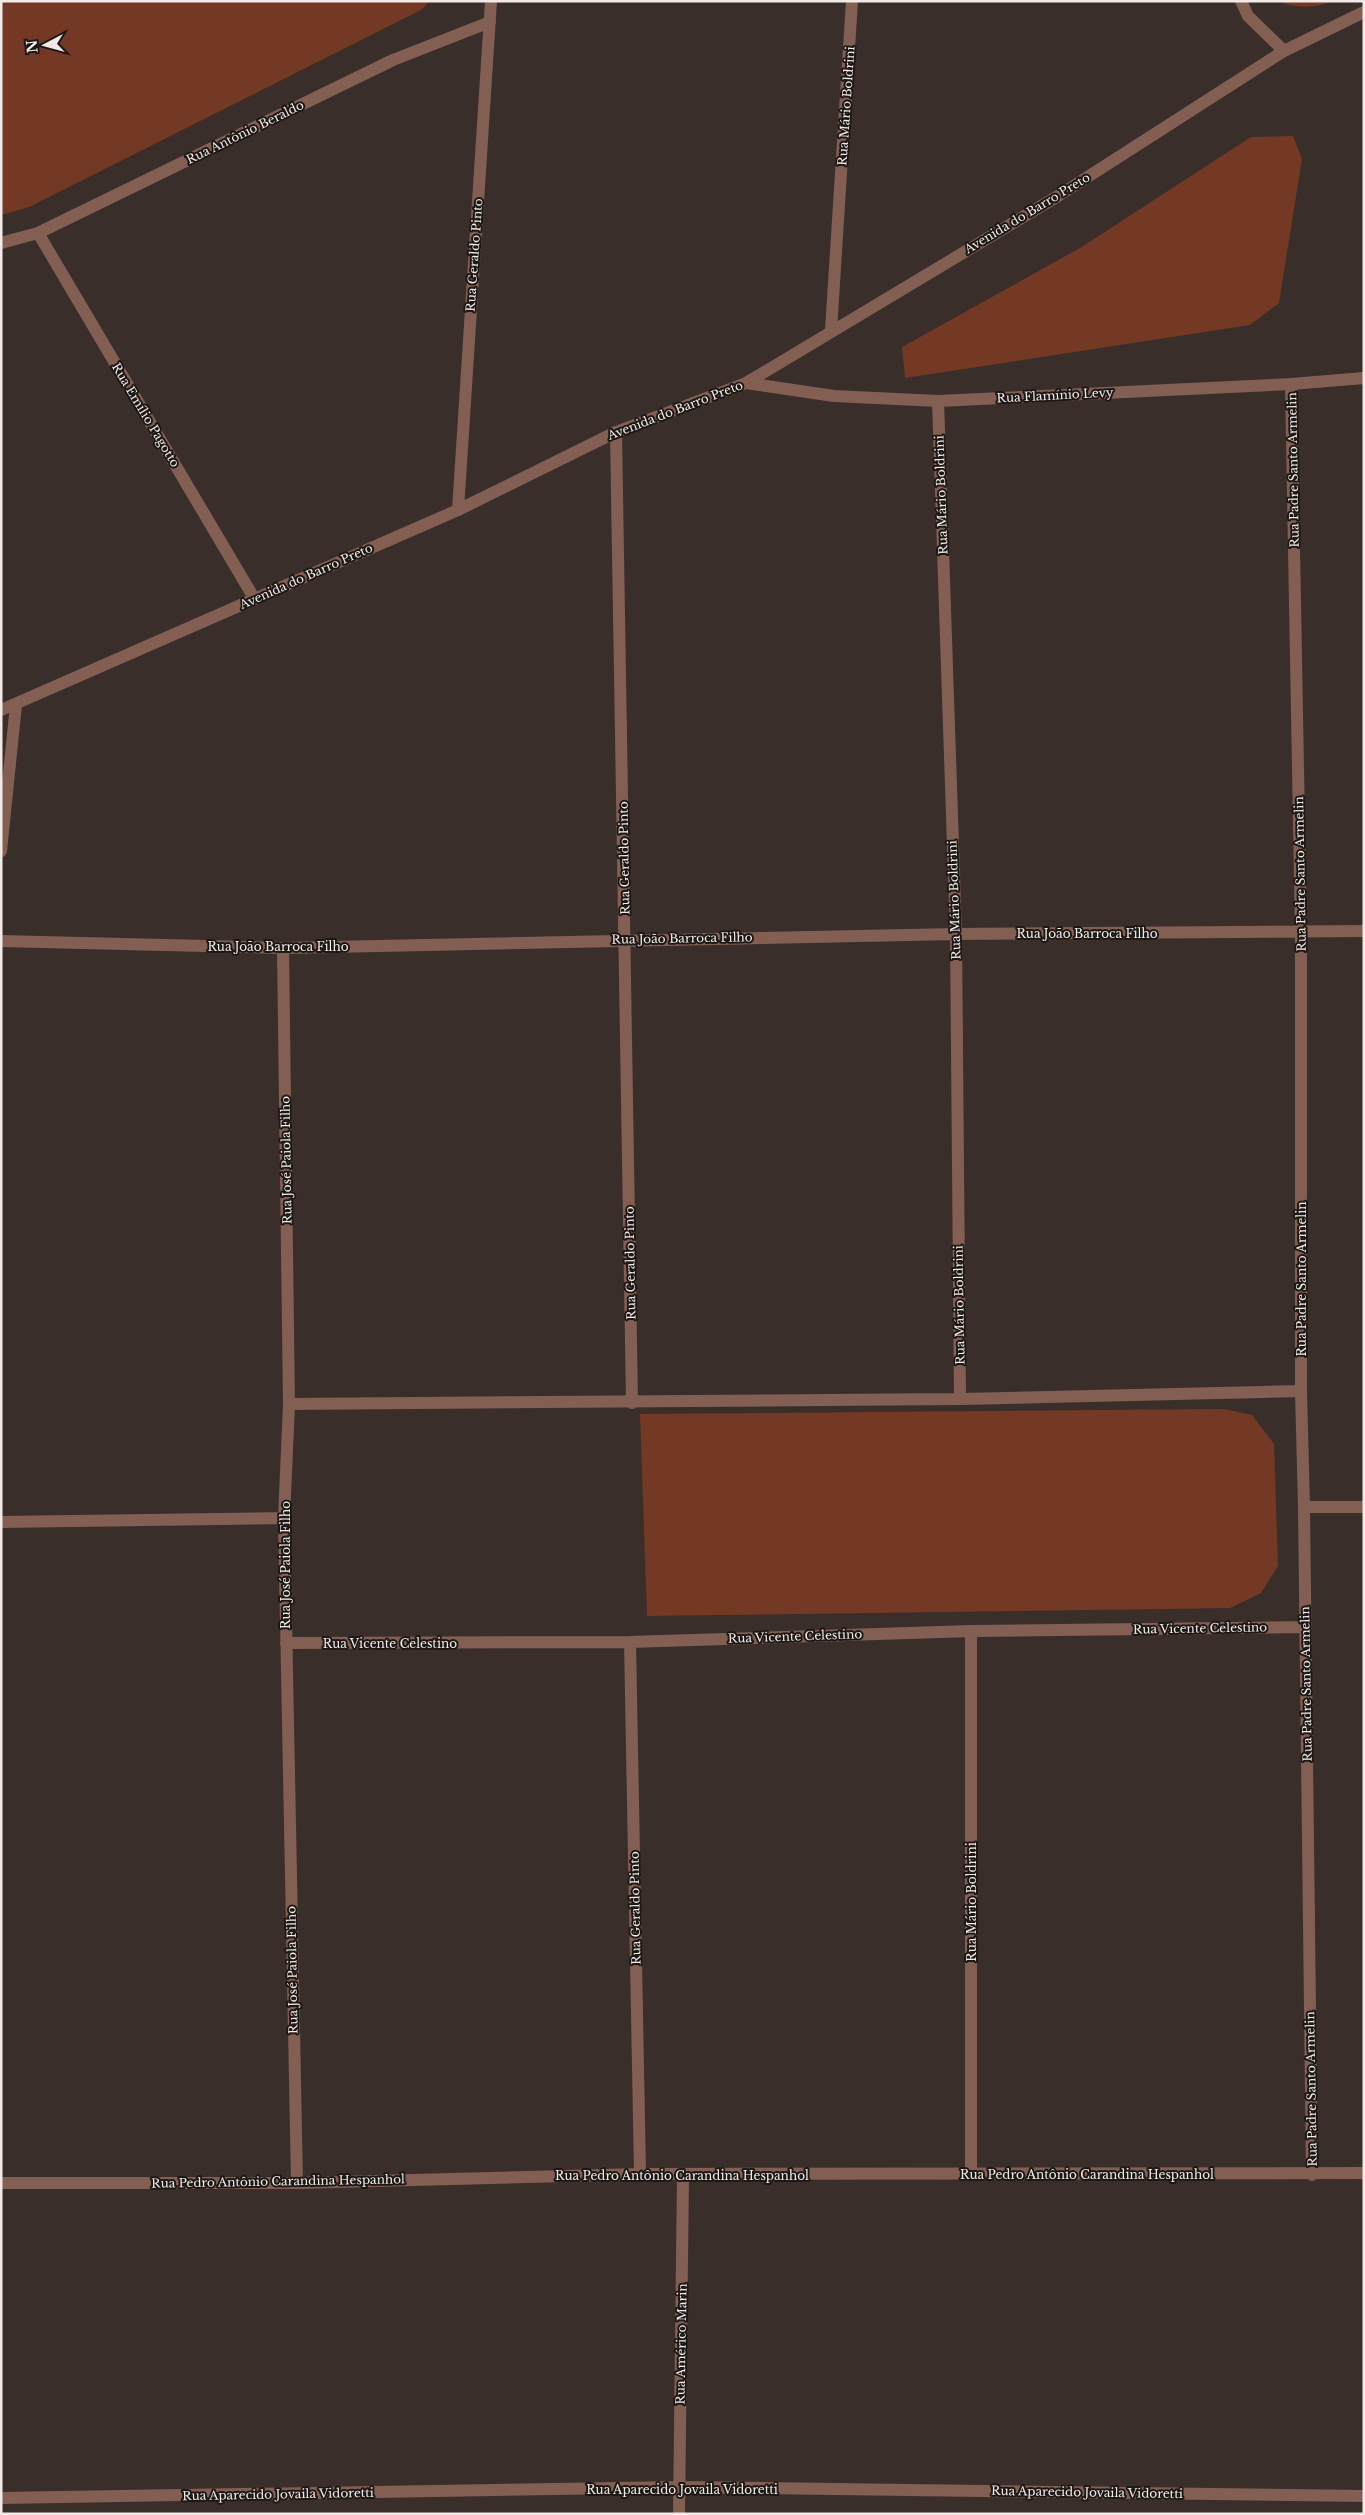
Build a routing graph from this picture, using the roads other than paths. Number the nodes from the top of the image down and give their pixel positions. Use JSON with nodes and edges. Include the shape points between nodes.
{"nodes":[{"id":1,"x":491,"y":1,"type":"edge"},
{"id":2,"x":852,"y":1,"type":"edge"},
{"id":3,"x":1241,"y":1,"type":"edge"},
{"id":4,"x":1364,"y":12,"type":"edge"},
{"id":5,"x":490,"y":22,"type":"junction"},
{"id":6,"x":1284,"y":51,"type":"junction"},
{"id":7,"x":38,"y":233,"type":"junction"},
{"id":8,"x":1,"y":243,"type":"edge"},
{"id":9,"x":831,"y":330,"type":"junction"},
{"id":10,"x":1364,"y":378,"type":"edge"},
{"id":11,"x":746,"y":383,"type":"junction"},
{"id":12,"x":1291,"y":384,"type":"junction"},
{"id":13,"x":938,"y":401,"type":"junction"},
{"id":14,"x":616,"y":432,"type":"junction"},
{"id":15,"x":458,"y":510,"type":"junction"},
{"id":16,"x":254,"y":598,"type":"junction"},
{"id":17,"x":16,"y":705,"type":"junction"},
{"id":18,"x":1,"y":710,"type":"edge"},
{"id":19,"x":1,"y":851,"type":"edge"},
{"id":20,"x":1364,"y":932,"type":"edge"},
{"id":21,"x":1301,"y":933,"type":"junction"},
{"id":22,"x":956,"y":934,"type":"junction"},
{"id":23,"x":625,"y":939,"type":"junction"},
{"id":24,"x":1,"y":941,"type":"edge"},
{"id":25,"x":283,"y":948,"type":"junction"},
{"id":26,"x":1301,"y":1391,"type":"junction"},
{"id":27,"x":960,"y":1399,"type":"junction"},
{"id":28,"x":632,"y":1403,"type":"junction"},
{"id":29,"x":290,"y":1404,"type":"junction"},
{"id":30,"x":1304,"y":1507,"type":"junction"},
{"id":31,"x":1364,"y":1507,"type":"edge"},
{"id":32,"x":284,"y":1518,"type":"junction"},
{"id":33,"x":1,"y":1522,"type":"edge"},
{"id":34,"x":1304,"y":1627,"type":"junction"},
{"id":35,"x":971,"y":1631,"type":"junction"},
{"id":36,"x":630,"y":1642,"type":"junction"},
{"id":37,"x":286,"y":1643,"type":"junction"},
{"id":38,"x":971,"y":2173,"type":"junction"},
{"id":39,"x":640,"y":2174,"type":"junction"},
{"id":40,"x":1364,"y":2174,"type":"edge"},
{"id":41,"x":683,"y":2175,"type":"junction"},
{"id":42,"x":1312,"y":2175,"type":"junction"},
{"id":43,"x":1,"y":2183,"type":"edge"},
{"id":44,"x":296,"y":2183,"type":"junction"},
{"id":45,"x":679,"y":2487,"type":"junction"},
{"id":46,"x":1364,"y":2496,"type":"edge"},
{"id":47,"x":1,"y":2498,"type":"edge"},
{"id":48,"x":679,"y":2514,"type":"edge"}],
"edges":[{"from":1,"to":5,"type":"street","name":"Rua Geraldo Pinto"},
{"from":2,"to":9,"type":"street","name":"Rua Mário Boldrini"},
{"from":3,"to":6,"type":"street","via":[[1248,16]]},
{"from":4,"to":6,"type":"street","name":"Avenida do Barro Preto"},
{"from":5,"to":7,"type":"street","name":"Rua Antônio Beraldo","via":[[393,60]]},
{"from":5,"to":15,"type":"street","name":"Rua Geraldo Pinto"},
{"from":6,"to":9,"type":"street","name":"Avenida do Barro Preto","via":[[1058,196]]},
{"from":7,"to":8,"type":"street","name":"Rua Antônio Beraldo"},
{"from":7,"to":16,"type":"street","name":"Rua Emílio Pagotto"},
{"from":9,"to":11,"type":"street","name":"Avenida do Barro Preto"},
{"from":10,"to":12,"type":"street","name":"Rua Flamínio Levy"},
{"from":11,"to":13,"type":"street","name":"Rua Flamínio Levy","via":[[834,396]]},
{"from":11,"to":14,"type":"street","name":"Avenida do Barro Preto"},
{"from":12,"to":13,"type":"street","name":"Rua Flamínio Levy"},
{"from":12,"to":21,"type":"street","name":"Rua Padre Santo Armelin"},
{"from":13,"to":22,"type":"street","name":"Rua Mário Boldrini"},
{"from":14,"to":15,"type":"street","name":"Avenida do Barro Preto"},
{"from":14,"to":23,"type":"street","name":"Rua Geraldo Pinto"},
{"from":15,"to":16,"type":"street","name":"Avenida do Barro Preto"},
{"from":16,"to":17,"type":"street","name":"Avenida do Barro Preto"},
{"from":17,"to":18,"type":"street","name":"Avenida do Barro Preto"},
{"from":17,"to":19,"type":"street"},
{"from":20,"to":21,"type":"street","name":"Rua João Barroca Filho"},
{"from":21,"to":22,"type":"street","name":"Rua João Barroca Filho"},
{"from":21,"to":26,"type":"street","name":"Rua Padre Santo Armelin"},
{"from":22,"to":23,"type":"street","name":"Rua João Barroca Filho"},
{"from":22,"to":27,"type":"street","name":"Rua Mário Boldrini"},
{"from":23,"to":25,"type":"street","name":"Rua João Barroca Filho"},
{"from":23,"to":28,"type":"street","name":"Rua Geraldo Pinto"},
{"from":24,"to":25,"type":"street","name":"Rua João Barroca Filho"},
{"from":25,"to":29,"type":"street","name":"Rua José Paiola Filho"},
{"from":26,"to":27,"type":"street"},
{"from":26,"to":30,"type":"street","name":"Rua Padre Santo Armelin"},
{"from":27,"to":28,"type":"street"},
{"from":28,"to":29,"type":"street"},
{"from":29,"to":32,"type":"street","name":"Rua José Paiola Filho"},
{"from":30,"to":31,"type":"street"},
{"from":30,"to":34,"type":"street","name":"Rua Padre Santo Armelin"},
{"from":32,"to":33,"type":"street"},
{"from":32,"to":37,"type":"street","name":"Rua José Paiola Filho"},
{"from":34,"to":35,"type":"street","name":"Rua Vicente Celestino"},
{"from":34,"to":42,"type":"street","name":"Rua Padre Santo Armelin"},
{"from":35,"to":36,"type":"street","name":"Rua Vicente Celestino"},
{"from":35,"to":38,"type":"street","name":"Rua Mário Boldrini"},
{"from":36,"to":37,"type":"street","name":"Rua Vicente Celestino"},
{"from":36,"to":39,"type":"street","name":"Rua Geraldo Pinto"},
{"from":37,"to":44,"type":"street","name":"Rua José Paiola Filho"},
{"from":38,"to":41,"type":"street","name":"Rua Pedro Antônio Carandina Hespanhol"},
{"from":38,"to":42,"type":"street","name":"Rua Pedro Antônio Carandina Hespanhol"},
{"from":39,"to":41,"type":"street","name":"Rua Pedro Antônio Carandina Hespanhol"},
{"from":39,"to":44,"type":"street","name":"Rua Pedro Antônio Carandina Hespanhol"},
{"from":40,"to":42,"type":"street","name":"Rua Pedro Antônio Carandina Hespanhol"},
{"from":41,"to":45,"type":"street","name":"Rua Américo Marin"},
{"from":43,"to":44,"type":"street","name":"Rua Pedro Antônio Carandina Hespanhol"},
{"from":45,"to":46,"type":"street","name":"Rua Aparecido Jovaila Vidoretti"},
{"from":45,"to":47,"type":"street","name":"Rua Aparecido Jovaila Vidoretti"},
{"from":45,"to":48,"type":"street","name":"Rua Américo Marin"}]}
